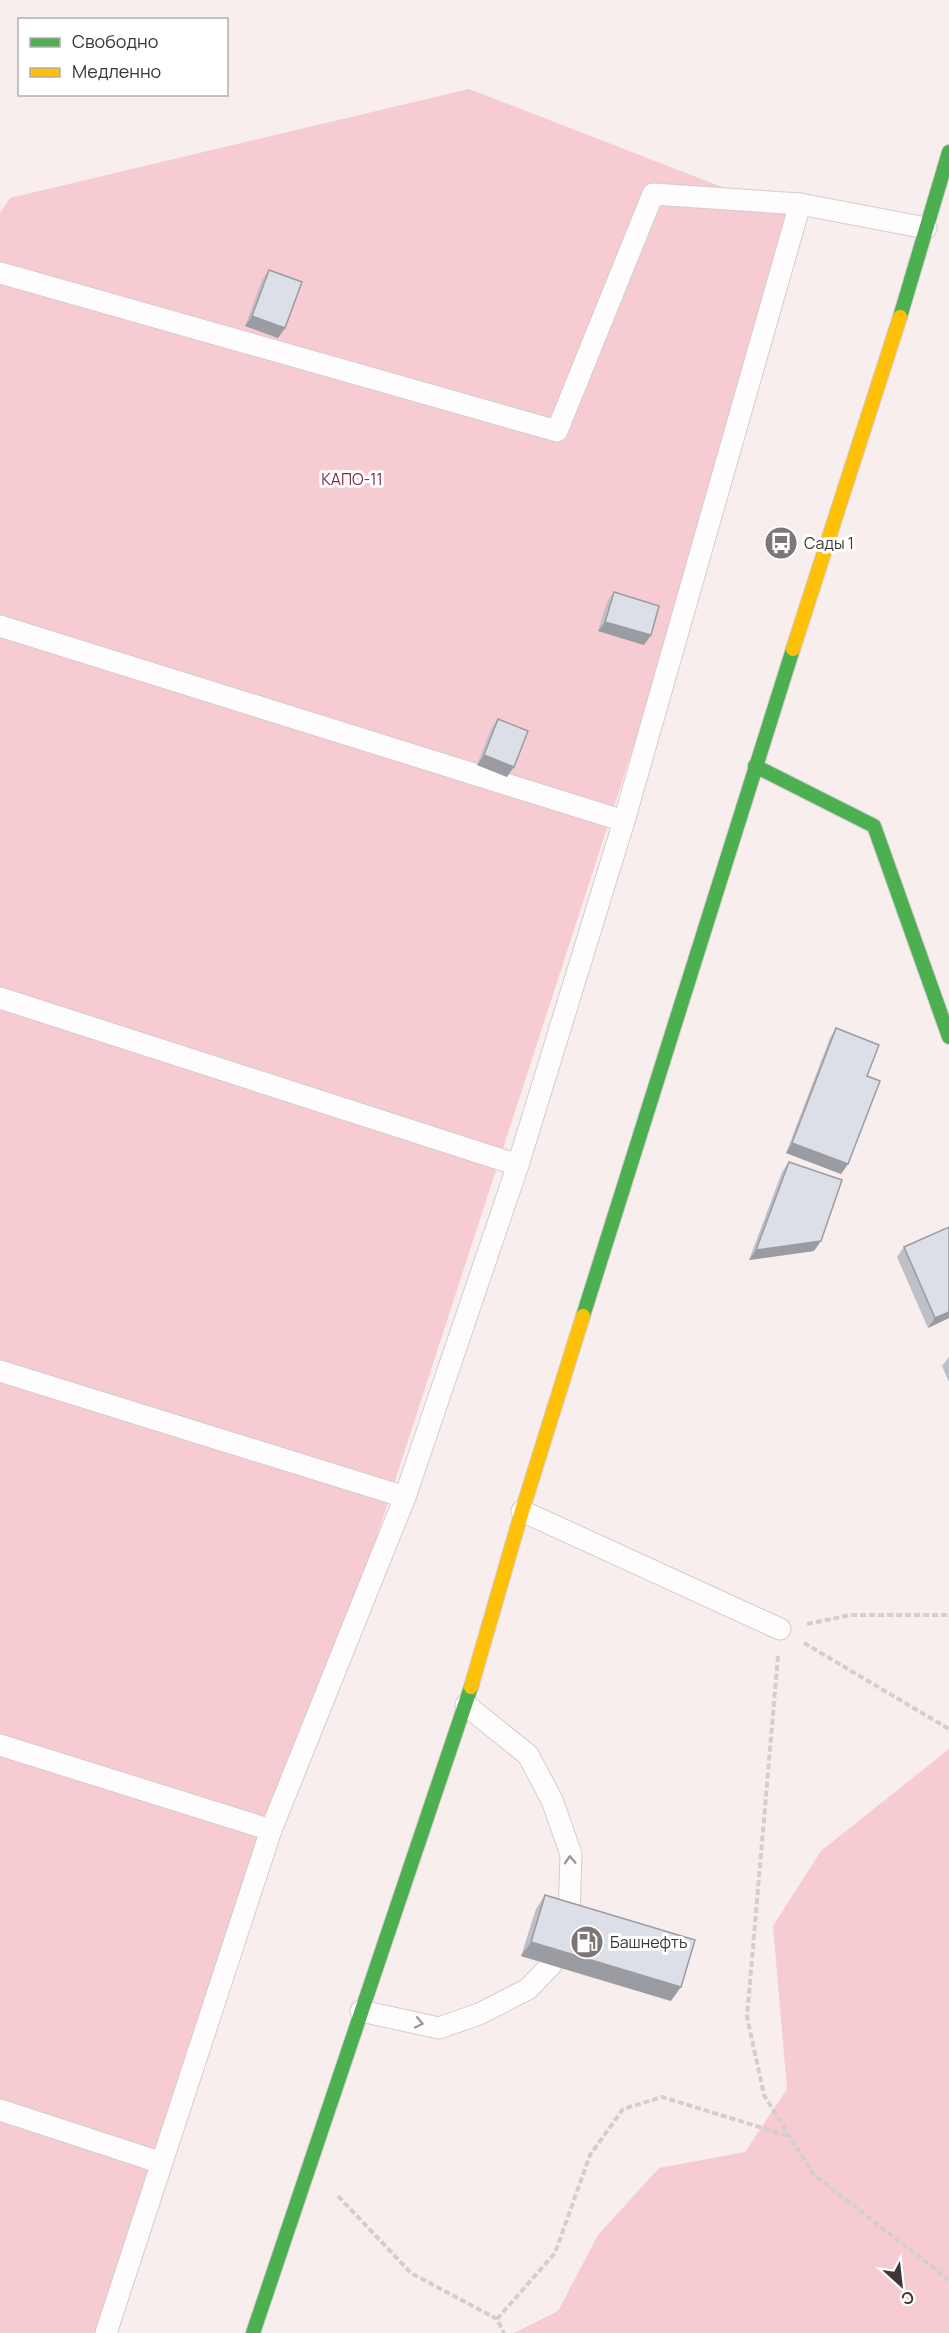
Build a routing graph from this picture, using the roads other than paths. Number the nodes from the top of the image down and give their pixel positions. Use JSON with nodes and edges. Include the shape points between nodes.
{"nodes":[{"id":1,"x":949,"y":152,"type":"edge"},
{"id":2,"x":800,"y":204,"type":"junction"},
{"id":3,"x":926,"y":228,"type":"junction"},
{"id":4,"x":1,"y":273,"type":"edge"},
{"id":5,"x":0,"y":626,"type":"edge"},
{"id":6,"x":755,"y":766,"type":"junction"},
{"id":7,"x":624,"y":821,"type":"junction"},
{"id":8,"x":0,"y":998,"type":"edge"},
{"id":9,"x":949,"y":1037,"type":"edge"},
{"id":10,"x":518,"y":1165,"type":"junction"},
{"id":11,"x":0,"y":1371,"type":"edge"},
{"id":12,"x":405,"y":1497,"type":"junction"},
{"id":13,"x":522,"y":1511,"type":"junction"},
{"id":14,"x":780,"y":1629,"type":"road end"},
{"id":15,"x":466,"y":1705,"type":"junction"},
{"id":16,"x":0,"y":1745,"type":"edge"},
{"id":17,"x":271,"y":1830,"type":"junction"},
{"id":18,"x":569,"y":1918,"type":"edge"},
{"id":19,"x":551,"y":1965,"type":"edge"},
{"id":20,"x":361,"y":2011,"type":"junction"},
{"id":21,"x":0,"y":2110,"type":"edge"},
{"id":22,"x":162,"y":2163,"type":"junction"},
{"id":23,"x":106,"y":2333,"type":"edge"},
{"id":24,"x":253,"y":2333,"type":"edge"}],
"edges":[{"from":1,"to":3,"type":"main road"},
{"from":2,"to":3,"type":"lane"},
{"from":2,"to":4,"type":"lane","via":[[653,194],[557,431]]},
{"from":2,"to":7,"type":"lane"},
{"from":3,"to":6,"type":"main road"},
{"from":5,"to":7,"type":"lane"},
{"from":6,"to":9,"type":"main road","via":[[874,826]]},
{"from":6,"to":13,"type":"main road"},
{"from":7,"to":10,"type":"lane"},
{"from":8,"to":10,"type":"lane"},
{"from":10,"to":12,"type":"lane"},
{"from":11,"to":12,"type":"lane"},
{"from":12,"to":17,"type":"lane"},
{"from":13,"to":14,"type":"lane"},
{"from":13,"to":15,"type":"main road"},
{"from":18,"to":15,"type":"lane","one_way":true,"via":[[571,1854],[552,1800],[528,1755]]},
{"from":15,"to":20,"type":"main road"},
{"from":16,"to":17,"type":"lane"},
{"from":17,"to":22,"type":"lane"},
{"from":20,"to":19,"type":"lane","one_way":true,"via":[[439,2028],[479,2014],[528,1989]]},
{"from":20,"to":24,"type":"main road"},
{"from":21,"to":22,"type":"lane"},
{"from":22,"to":23,"type":"lane"}]}
